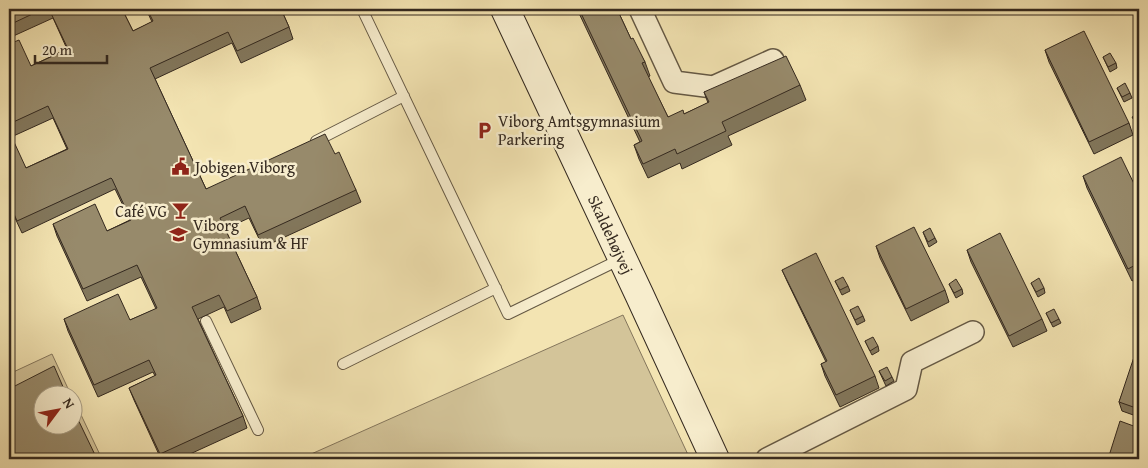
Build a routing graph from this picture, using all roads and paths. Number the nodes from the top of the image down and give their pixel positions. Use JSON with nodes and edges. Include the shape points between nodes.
{"nodes":[{"id":1,"x":362,"y":9,"type":"edge"},
{"id":2,"x":505,"y":9,"type":"edge"},
{"id":3,"x":640,"y":9,"type":"edge"},
{"id":4,"x":773,"y":60,"type":"edge"},
{"id":5,"x":404,"y":96,"type":"junction"},
{"id":6,"x":308,"y":145,"type":"edge"},
{"id":7,"x":622,"y":258,"type":"junction"},
{"id":8,"x":496,"y":288,"type":"junction"},
{"id":9,"x":206,"y":321,"type":"dead end"},
{"id":10,"x":973,"y":332,"type":"dead end"},
{"id":11,"x":343,"y":364,"type":"dead end"},
{"id":12,"x":258,"y":430,"type":"dead end"},
{"id":13,"x":715,"y":459,"type":"edge"},
{"id":14,"x":767,"y":459,"type":"edge"}],
"edges":[{"from":1,"to":5,"type":"lane"},
{"from":2,"to":7,"type":"street","name":"Skaldehøjvej"},
{"from":3,"to":4,"type":"street","via":[[674,82],[713,87]]},
{"from":5,"to":6,"type":"lane"},
{"from":5,"to":8,"type":"lane"},
{"from":7,"to":8,"type":"lane","via":[[508,314]]},
{"from":7,"to":13,"type":"street","name":"Skaldehøjvej"},
{"from":8,"to":11,"type":"lane"},
{"from":9,"to":12,"type":"lane"},
{"from":10,"to":14,"type":"street","via":[[912,362],[906,389]]}]}
